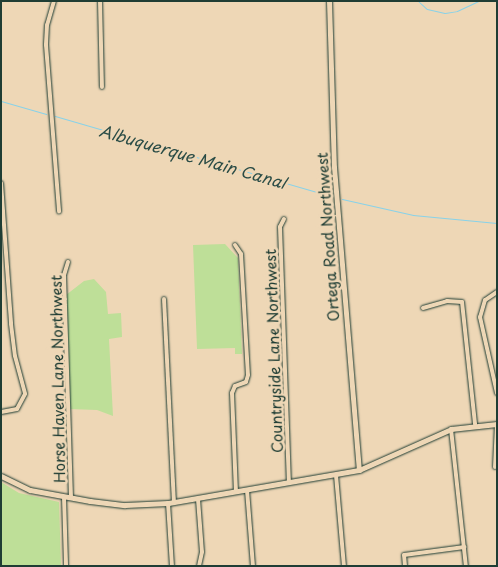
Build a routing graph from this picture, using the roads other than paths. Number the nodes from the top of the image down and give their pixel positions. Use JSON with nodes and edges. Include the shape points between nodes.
{"nodes":[{"id":1,"x":54,"y":1,"type":"edge"},
{"id":2,"x":100,"y":1,"type":"edge"},
{"id":3,"x":329,"y":1,"type":"edge"},
{"id":4,"x":102,"y":87,"type":"dead end"},
{"id":5,"x":2,"y":183,"type":"edge"},
{"id":6,"x":59,"y":211,"type":"dead end"},
{"id":7,"x":284,"y":219,"type":"dead end"},
{"id":8,"x":234,"y":245,"type":"dead end"},
{"id":9,"x":68,"y":262,"type":"dead end"},
{"id":10,"x":497,"y":292,"type":"edge"},
{"id":11,"x":164,"y":299,"type":"dead end"},
{"id":12,"x":423,"y":308,"type":"dead end"},
{"id":13,"x":497,"y":394,"type":"edge"},
{"id":14,"x":1,"y":412,"type":"edge"},
{"id":15,"x":475,"y":424,"type":"junction"},
{"id":16,"x":497,"y":424,"type":"edge"},
{"id":17,"x":451,"y":429,"type":"junction"},
{"id":18,"x":495,"y":468,"type":"dead end"},
{"id":19,"x":359,"y":470,"type":"junction"},
{"id":20,"x":336,"y":475,"type":"junction"},
{"id":21,"x":1,"y":476,"type":"edge"},
{"id":22,"x":289,"y":483,"type":"junction"},
{"id":23,"x":247,"y":490,"type":"junction"},
{"id":24,"x":236,"y":492,"type":"junction"},
{"id":25,"x":64,"y":497,"type":"junction"},
{"id":26,"x":71,"y":497,"type":"junction"},
{"id":27,"x":198,"y":499,"type":"junction"},
{"id":28,"x":171,"y":502,"type":"junction"},
{"id":29,"x":464,"y":547,"type":"junction"},
{"id":30,"x":66,"y":566,"type":"edge"},
{"id":31,"x":172,"y":566,"type":"edge"},
{"id":32,"x":199,"y":566,"type":"edge"},
{"id":33,"x":253,"y":566,"type":"edge"},
{"id":34,"x":344,"y":566,"type":"edge"},
{"id":35,"x":405,"y":566,"type":"edge"},
{"id":36,"x":466,"y":566,"type":"edge"}],
"edges":[{"from":1,"to":6,"type":"street","via":[[47,25],[46,45]]},
{"from":2,"to":4,"type":"street"},
{"from":3,"to":19,"type":"street","name":"Ortega Road Northwest","via":[[334,166]]},
{"from":5,"to":14,"type":"street","via":[[11,324],[25,394],[17,409]]},
{"from":7,"to":22,"type":"street","name":"Countryside Lane Northwest","via":[[280,227]]},
{"from":8,"to":24,"type":"street","via":[[241,254],[248,375],[246,382],[235,386],[232,393]]},
{"from":9,"to":26,"type":"street","name":"Horse Haven Lane Northwest","via":[[64,275]]},
{"from":10,"to":13,"type":"street","via":[[485,300],[480,317]]},
{"from":11,"to":28,"type":"street"},
{"from":12,"to":15,"type":"street","via":[[447,301],[462,302]]},
{"from":15,"to":16,"type":"street"},
{"from":15,"to":17,"type":"street"},
{"from":16,"to":18,"type":"street"},
{"from":17,"to":19,"type":"street"},
{"from":17,"to":29,"type":"street"},
{"from":19,"to":20,"type":"street"},
{"from":20,"to":22,"type":"street"},
{"from":20,"to":34,"type":"street"},
{"from":21,"to":25,"type":"street","via":[[30,490]]},
{"from":22,"to":23,"type":"street"},
{"from":23,"to":24,"type":"street"},
{"from":23,"to":33,"type":"street"},
{"from":24,"to":27,"type":"street"},
{"from":25,"to":26,"type":"street"},
{"from":25,"to":30,"type":"street"},
{"from":26,"to":28,"type":"street","via":[[125,505]]},
{"from":27,"to":28,"type":"street"},
{"from":27,"to":32,"type":"street","via":[[202,552]]},
{"from":28,"to":31,"type":"street"},
{"from":29,"to":35,"type":"street","via":[[404,555]]},
{"from":29,"to":36,"type":"street"}]}
